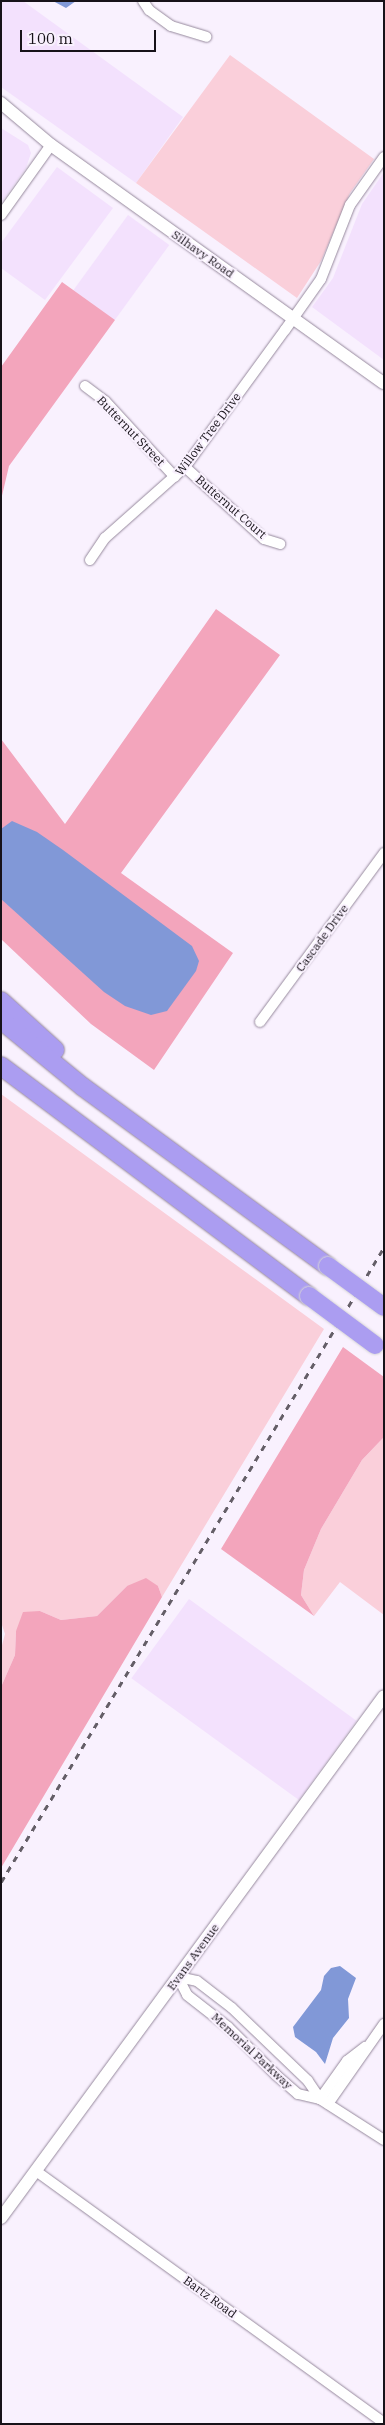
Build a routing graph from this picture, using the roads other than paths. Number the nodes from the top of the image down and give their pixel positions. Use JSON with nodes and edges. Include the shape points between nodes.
{"nodes":[{"id":1,"x":143,"y":1,"type":"edge"},
{"id":2,"x":206,"y":37,"type":"dead end"},
{"id":3,"x":1,"y":103,"type":"edge"},
{"id":4,"x":1,"y":115,"type":"edge"},
{"id":5,"x":24,"y":124,"type":"junction"},
{"id":6,"x":51,"y":145,"type":"junction"},
{"id":7,"x":384,"y":157,"type":"edge"},
{"id":8,"x":1,"y":215,"type":"edge"},
{"id":9,"x":294,"y":318,"type":"junction"},
{"id":10,"x":384,"y":383,"type":"edge"},
{"id":11,"x":85,"y":386,"type":"dead end"},
{"id":12,"x":185,"y":467,"type":"junction"},
{"id":13,"x":175,"y":477,"type":"junction"},
{"id":14,"x":280,"y":544,"type":"dead end"},
{"id":15,"x":90,"y":560,"type":"dead end"},
{"id":16,"x":384,"y":853,"type":"edge"},
{"id":17,"x":1,"y":1001,"type":"edge"},
{"id":18,"x":1,"y":1020,"type":"edge"},
{"id":19,"x":260,"y":1022,"type":"dead end"},
{"id":20,"x":1,"y":1066,"type":"edge"},
{"id":21,"x":1,"y":1072,"type":"edge"},
{"id":22,"x":24,"y":1086,"type":"junction"},
{"id":23,"x":144,"y":1131,"type":"junction"},
{"id":24,"x":384,"y":1307,"type":"edge"},
{"id":25,"x":380,"y":1348,"type":"edge"},
{"id":26,"x":384,"y":1696,"type":"edge"},
{"id":27,"x":178,"y":1978,"type":"junction"},
{"id":28,"x":384,"y":2024,"type":"edge"},
{"id":29,"x":324,"y":2102,"type":"junction"},
{"id":30,"x":384,"y":2140,"type":"edge"},
{"id":31,"x":36,"y":2170,"type":"junction"},
{"id":32,"x":1,"y":2218,"type":"edge"},
{"id":33,"x":384,"y":2423,"type":"edge"}],
"edges":[{"from":1,"to":2,"type":"street","via":[[149,10],[171,26]]},
{"from":3,"to":5,"type":"street","name":"Silhavy Road"},
{"from":4,"to":5,"type":"street","name":"Silhavy Road"},
{"from":5,"to":6,"type":"street","name":"Silhavy Road"},
{"from":6,"to":8,"type":"street"},
{"from":6,"to":9,"type":"street","name":"Silhavy Road"},
{"from":7,"to":9,"type":"street","name":"Willow Tree Drive","via":[[355,197],[327,266]]},
{"from":9,"to":10,"type":"street","name":"Silhavy Road"},
{"from":9,"to":12,"type":"street","name":"Willow Tree Drive"},
{"from":11,"to":13,"type":"street","name":"Butternut Street","via":[[105,401]]},
{"from":12,"to":13,"type":"street","name":"Willow Tree Drive"},
{"from":12,"to":14,"type":"street","name":"Butternut Court","via":[[264,539]]},
{"from":13,"to":15,"type":"street","name":"Willow Tree Drive","via":[[105,538]]},
{"from":16,"to":19,"type":"street","name":"Cascade Drive"},
{"from":17,"to":23,"type":"highway"},
{"from":18,"to":23,"type":"highway"},
{"from":20,"to":22,"type":"highway"},
{"from":21,"to":22,"type":"highway"},
{"from":22,"to":25,"type":"highway","bridge":true},
{"from":23,"to":24,"type":"highway","bridge":true},
{"from":26,"to":27,"type":"street","name":"Evans Avenue"},
{"from":27,"to":29,"type":"street","name":"Memorial Parkway","via":[[197,1981],[232,2008],[308,2081]]},
{"from":27,"to":29,"type":"street","name":"Memorial Parkway","via":[[187,1995],[228,2027],[298,2094]]},
{"from":27,"to":31,"type":"street","name":"Evans Avenue"},
{"from":28,"to":29,"type":"street","via":[[370,2043],[347,2060]]},
{"from":29,"to":30,"type":"street","name":"Memorial Parkway"},
{"from":31,"to":32,"type":"street","name":"Evans Avenue"},
{"from":31,"to":33,"type":"street","name":"Bartz Road"}]}
